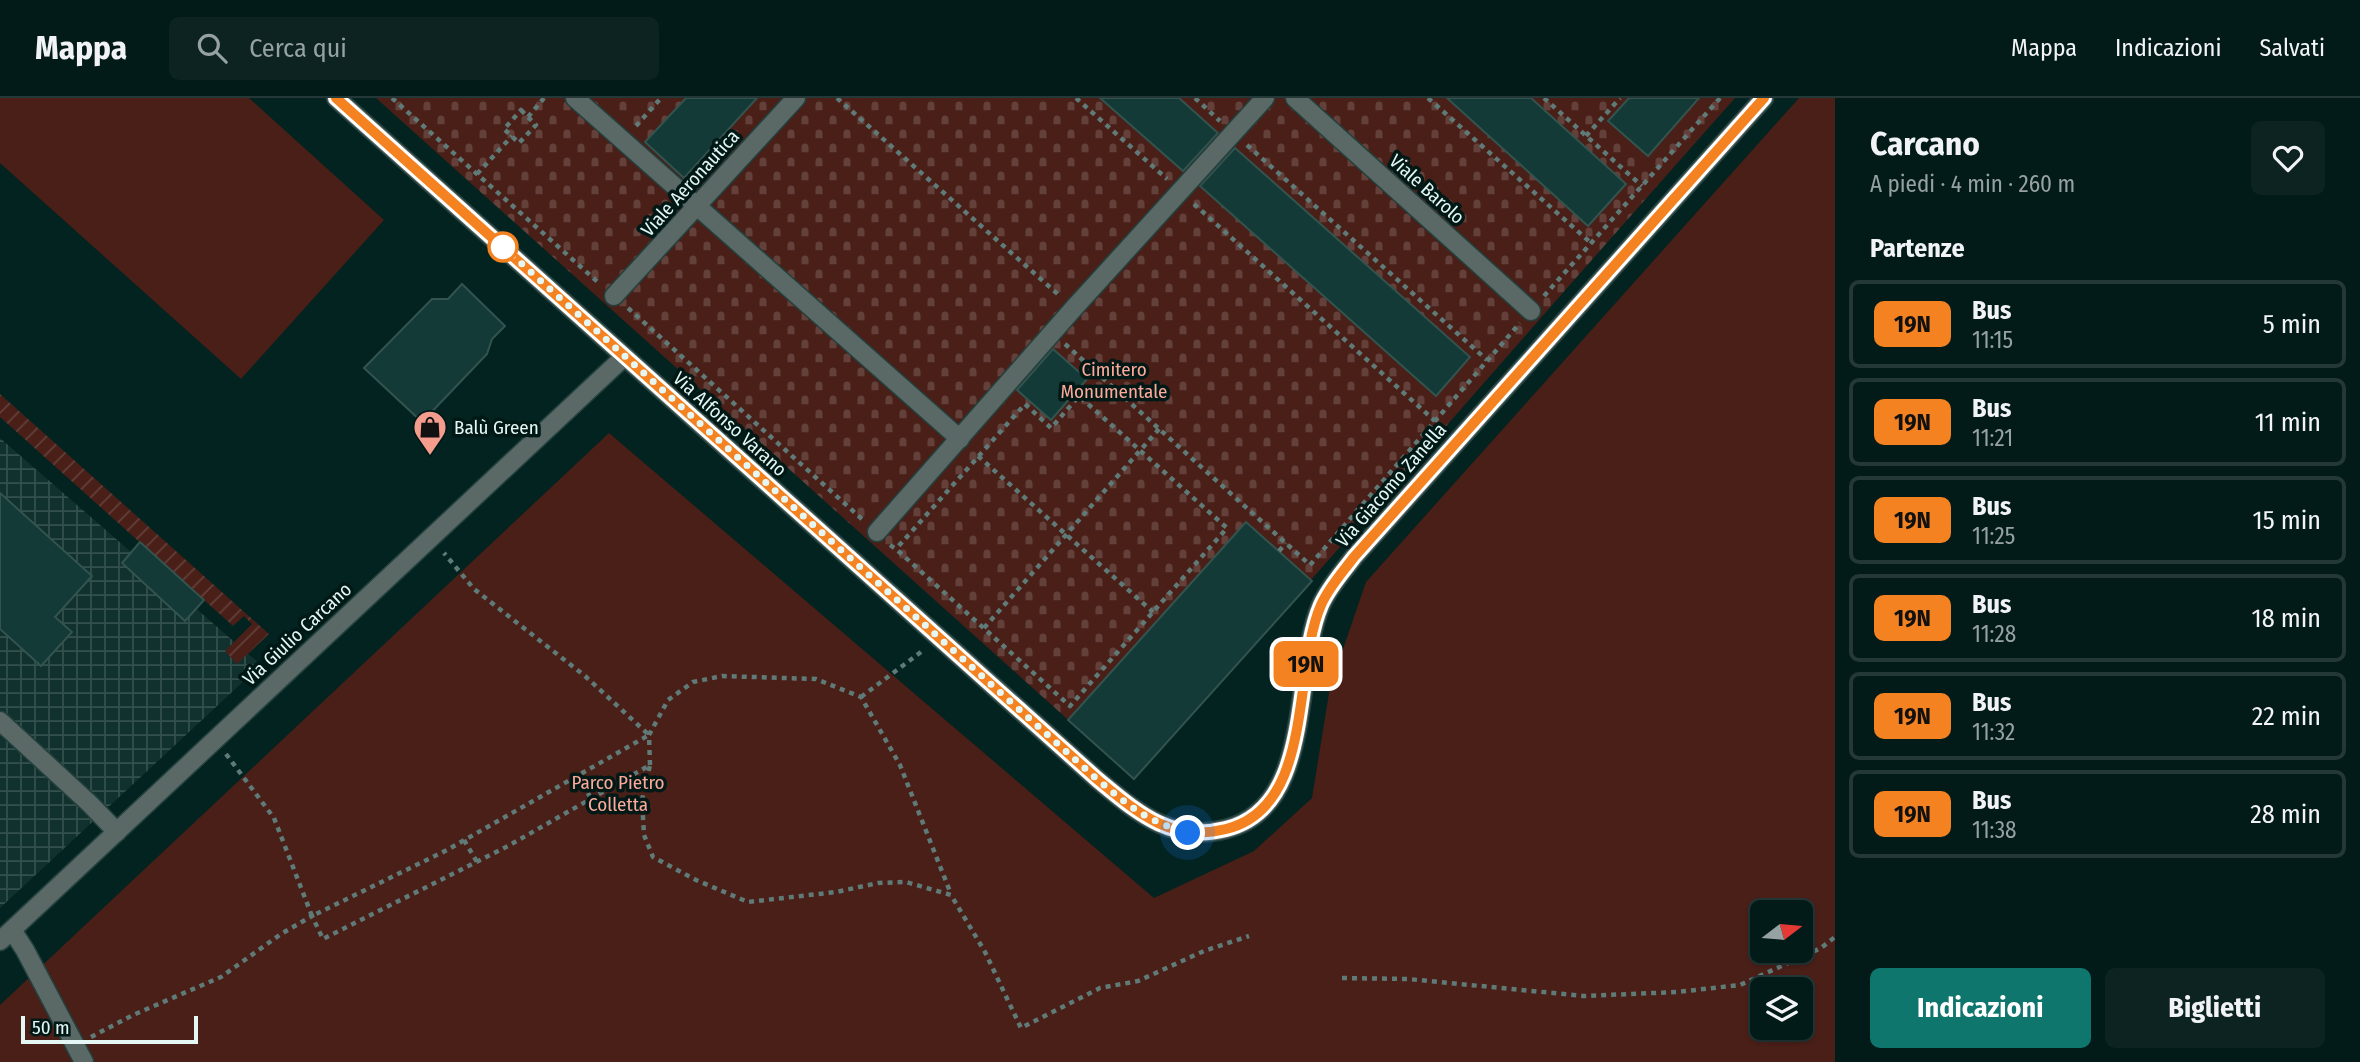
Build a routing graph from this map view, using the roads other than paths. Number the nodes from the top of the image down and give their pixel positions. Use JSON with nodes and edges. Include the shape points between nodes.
{"nodes":[{"id":1,"x":336,"y":98,"type":"edge"},
{"id":2,"x":575,"y":98,"type":"edge"},
{"id":3,"x":796,"y":98,"type":"edge"},
{"id":4,"x":1265,"y":98,"type":"edge"},
{"id":5,"x":1295,"y":98,"type":"edge"},
{"id":6,"x":1764,"y":98,"type":"edge"},
{"id":7,"x":697,"y":208,"type":"junction"},
{"id":8,"x":614,"y":296,"type":"road end"},
{"id":9,"x":1531,"y":311,"type":"road end"},
{"id":10,"x":624,"y":357,"type":"junction"},
{"id":11,"x":960,"y":439,"type":"junction"},
{"id":12,"x":877,"y":532,"type":"road end"},
{"id":13,"x":0,"y":721,"type":"edge"},
{"id":14,"x":1098,"y":780,"type":"joint"},
{"id":15,"x":117,"y":832,"type":"junction"},
{"id":16,"x":6,"y":936,"type":"edge"},
{"id":17,"x":84,"y":1062,"type":"edge"}],
"edges":[{"from":1,"to":10,"type":"street","name":"Via Alfonso Varano"},
{"from":2,"to":7,"type":"street"},
{"from":3,"to":7,"type":"street","name":"Viale Aeronautica"},
{"from":4,"to":11,"type":"street"},
{"from":5,"to":9,"type":"street","name":"Viale Barolo"},
{"from":6,"to":14,"type":"street","name":"Via Giacomo Zanella","via":[[1329,590],[1313,630],[1285,775],[1258,813],[1238,826],[1188,833],[1141,815]]},
{"from":7,"to":8,"type":"street","name":"Viale Aeronautica"},
{"from":7,"to":11,"type":"street"},
{"from":10,"to":14,"type":"street","name":"Via Alfonso Varano"},
{"from":10,"to":15,"type":"street","name":"Via Giulio Carcano"},
{"from":11,"to":12,"type":"street"},
{"from":13,"to":15,"type":"street"},
{"from":15,"to":16,"type":"street","name":"Via Giulio Carcano"},
{"from":16,"to":17,"type":"street","via":[[25,950]]}]}
